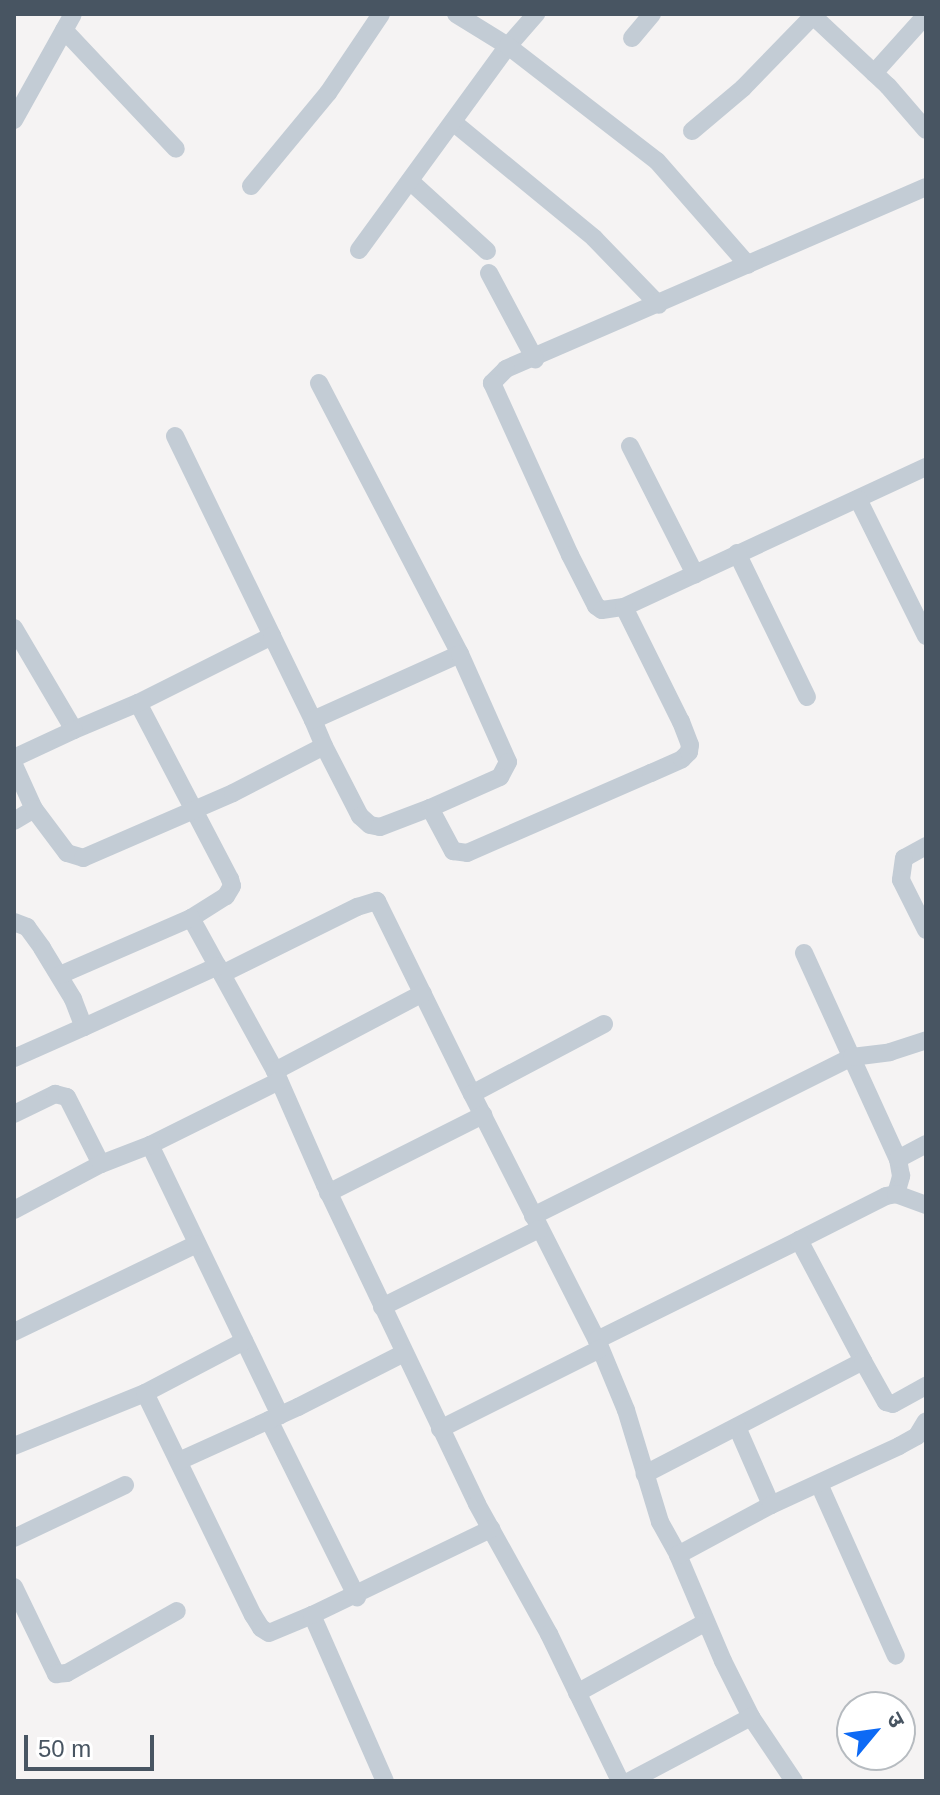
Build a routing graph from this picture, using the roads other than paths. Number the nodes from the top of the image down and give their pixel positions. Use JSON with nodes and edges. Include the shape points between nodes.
{"nodes":[{"id":1,"x":381,"y":14,"type":"edge"},
{"id":2,"x":456,"y":14,"type":"edge"},
{"id":3,"x":536,"y":14,"type":"edge"},
{"id":4,"x":652,"y":14,"type":"edge"},
{"id":5,"x":812,"y":15,"type":"edge"},
{"id":6,"x":926,"y":15,"type":"edge"},
{"id":7,"x":69,"y":22,"type":"edge"},
{"id":8,"x":632,"y":38,"type":"dead end"},
{"id":9,"x":508,"y":46,"type":"junction"},
{"id":10,"x":874,"y":73,"type":"junction"},
{"id":11,"x":926,"y":97,"type":"edge"},
{"id":12,"x":912,"y":111,"type":"junction"},
{"id":13,"x":14,"y":120,"type":"edge"},
{"id":14,"x":453,"y":122,"type":"junction"},
{"id":15,"x":926,"y":130,"type":"edge"},
{"id":16,"x":692,"y":131,"type":"dead end"},
{"id":17,"x":176,"y":149,"type":"dead end"},
{"id":18,"x":410,"y":181,"type":"junction"},
{"id":19,"x":251,"y":186,"type":"dead end"},
{"id":20,"x":926,"y":187,"type":"edge"},
{"id":21,"x":359,"y":250,"type":"dead end"},
{"id":22,"x":487,"y":251,"type":"dead end"},
{"id":23,"x":748,"y":265,"type":"junction"},
{"id":24,"x":489,"y":273,"type":"dead end"},
{"id":25,"x":659,"y":305,"type":"junction"},
{"id":26,"x":535,"y":359,"type":"junction"},
{"id":27,"x":319,"y":383,"type":"dead end"},
{"id":28,"x":175,"y":436,"type":"dead end"},
{"id":29,"x":630,"y":446,"type":"dead end"},
{"id":30,"x":926,"y":467,"type":"edge"},
{"id":31,"x":858,"y":499,"type":"junction"},
{"id":32,"x":737,"y":553,"type":"junction"},
{"id":33,"x":695,"y":574,"type":"junction"},
{"id":34,"x":624,"y":607,"type":"junction"},
{"id":35,"x":14,"y":628,"type":"edge"},
{"id":36,"x":272,"y":636,"type":"junction"},
{"id":37,"x":926,"y":636,"type":"edge"},
{"id":38,"x":460,"y":654,"type":"junction"},
{"id":39,"x":807,"y":697,"type":"dead end"},
{"id":40,"x":138,"y":703,"type":"junction"},
{"id":41,"x":313,"y":720,"type":"junction"},
{"id":42,"x":74,"y":730,"type":"junction"},
{"id":43,"x":324,"y":746,"type":"junction"},
{"id":44,"x":14,"y":758,"type":"edge"},
{"id":45,"x":14,"y":765,"type":"edge"},
{"id":46,"x":430,"y":808,"type":"junction"},
{"id":47,"x":34,"y":809,"type":"junction"},
{"id":48,"x":193,"y":811,"type":"junction"},
{"id":49,"x":14,"y":821,"type":"edge"},
{"id":50,"x":926,"y":846,"type":"edge"},
{"id":51,"x":191,"y":918,"type":"junction"},
{"id":52,"x":14,"y":922,"type":"edge"},
{"id":53,"x":926,"y":930,"type":"edge"},
{"id":54,"x":804,"y":953,"type":"dead end"},
{"id":55,"x":220,"y":970,"type":"junction"},
{"id":56,"x":60,"y":975,"type":"junction"},
{"id":57,"x":423,"y":993,"type":"junction"},
{"id":58,"x":604,"y":1024,"type":"dead end"},
{"id":59,"x":84,"y":1027,"type":"junction"},
{"id":60,"x":926,"y":1040,"type":"edge"},
{"id":61,"x":852,"y":1057,"type":"junction"},
{"id":62,"x":14,"y":1058,"type":"edge"},
{"id":63,"x":277,"y":1076,"type":"junction"},
{"id":64,"x":472,"y":1094,"type":"junction"},
{"id":65,"x":14,"y":1114,"type":"edge"},
{"id":66,"x":483,"y":1115,"type":"junction"},
{"id":67,"x":926,"y":1144,"type":"edge"},
{"id":68,"x":150,"y":1145,"type":"junction"},
{"id":69,"x":898,"y":1159,"type":"junction"},
{"id":70,"x":101,"y":1164,"type":"junction"},
{"id":71,"x":328,"y":1193,"type":"junction"},
{"id":72,"x":896,"y":1194,"type":"junction"},
{"id":73,"x":926,"y":1205,"type":"edge"},
{"id":74,"x":14,"y":1210,"type":"edge"},
{"id":75,"x":536,"y":1222,"type":"junction"},
{"id":76,"x":799,"y":1240,"type":"junction"},
{"id":77,"x":197,"y":1244,"type":"junction"},
{"id":78,"x":382,"y":1307,"type":"junction"},
{"id":79,"x":14,"y":1332,"type":"edge"},
{"id":80,"x":244,"y":1341,"type":"junction"},
{"id":81,"x":599,"y":1345,"type":"junction"},
{"id":82,"x":404,"y":1353,"type":"junction"},
{"id":83,"x":863,"y":1361,"type":"junction"},
{"id":84,"x":922,"y":1388,"type":"edge"},
{"id":85,"x":145,"y":1393,"type":"junction"},
{"id":86,"x":274,"y":1418,"type":"junction"},
{"id":87,"x":926,"y":1418,"type":"edge"},
{"id":88,"x":737,"y":1427,"type":"junction"},
{"id":89,"x":440,"y":1429,"type":"junction"},
{"id":90,"x":14,"y":1446,"type":"edge"},
{"id":91,"x":179,"y":1461,"type":"junction"},
{"id":92,"x":645,"y":1474,"type":"junction"},
{"id":93,"x":819,"y":1484,"type":"junction"},
{"id":94,"x":125,"y":1485,"type":"dead end"},
{"id":95,"x":771,"y":1505,"type":"junction"},
{"id":96,"x":491,"y":1529,"type":"junction"},
{"id":97,"x":14,"y":1538,"type":"edge"},
{"id":98,"x":678,"y":1555,"type":"junction"},
{"id":99,"x":14,"y":1587,"type":"edge"},
{"id":100,"x":357,"y":1597,"type":"junction"},
{"id":101,"x":177,"y":1611,"type":"dead end"},
{"id":102,"x":312,"y":1615,"type":"junction"},
{"id":103,"x":706,"y":1622,"type":"junction"},
{"id":104,"x":896,"y":1656,"type":"dead end"},
{"id":105,"x":577,"y":1693,"type":"junction"},
{"id":106,"x":751,"y":1717,"type":"junction"},
{"id":107,"x":385,"y":1781,"type":"edge"},
{"id":108,"x":620,"y":1781,"type":"edge"},
{"id":109,"x":630,"y":1781,"type":"edge"},
{"id":110,"x":794,"y":1781,"type":"edge"}],
"edges":[{"from":1,"to":19,"type":"street","via":[[328,93]]},
{"from":2,"to":9,"type":"street"},
{"from":3,"to":9,"type":"street"},
{"from":4,"to":8,"type":"street"},
{"from":5,"to":10,"type":"street"},
{"from":5,"to":16,"type":"street","via":[[743,88]]},
{"from":6,"to":10,"type":"street"},
{"from":7,"to":13,"type":"street"},
{"from":7,"to":17,"type":"street"},
{"from":9,"to":14,"type":"street"},
{"from":9,"to":23,"type":"street","via":[[657,161]]},
{"from":10,"to":12,"type":"street"},
{"from":11,"to":12,"type":"street"},
{"from":12,"to":15,"type":"street"},
{"from":14,"to":18,"type":"street"},
{"from":14,"to":25,"type":"street","via":[[594,238]]},
{"from":18,"to":21,"type":"street"},
{"from":18,"to":22,"type":"street"},
{"from":20,"to":23,"type":"street"},
{"from":23,"to":25,"type":"street"},
{"from":24,"to":26,"type":"street"},
{"from":25,"to":26,"type":"street"},
{"from":26,"to":34,"type":"street","via":[[496,376],[495,394],[596,606],[611,611]]},
{"from":27,"to":38,"type":"street"},
{"from":28,"to":36,"type":"street"},
{"from":29,"to":33,"type":"street"},
{"from":30,"to":31,"type":"street"},
{"from":31,"to":32,"type":"street"},
{"from":31,"to":37,"type":"street"},
{"from":32,"to":33,"type":"street"},
{"from":32,"to":39,"type":"street"},
{"from":33,"to":34,"type":"street"},
{"from":34,"to":46,"type":"street","via":[[690,745],[682,759],[467,853],[453,851]]},
{"from":35,"to":42,"type":"street"},
{"from":36,"to":40,"type":"street"},
{"from":36,"to":41,"type":"street"},
{"from":38,"to":41,"type":"street"},
{"from":38,"to":46,"type":"street","via":[[508,762],[500,777]]},
{"from":40,"to":42,"type":"street"},
{"from":40,"to":48,"type":"street"},
{"from":41,"to":43,"type":"street"},
{"from":42,"to":44,"type":"street"},
{"from":43,"to":46,"type":"street","via":[[360,816],[370,825],[380,827]]},
{"from":43,"to":48,"type":"street"},
{"from":45,"to":47,"type":"street"},
{"from":47,"to":48,"type":"street","via":[[67,853],[83,858]]},
{"from":47,"to":49,"type":"street"},
{"from":48,"to":51,"type":"street","via":[[232,886],[226,896]]},
{"from":50,"to":53,"type":"street","via":[[904,858],[901,880]]},
{"from":51,"to":55,"type":"street"},
{"from":51,"to":56,"type":"street"},
{"from":52,"to":56,"type":"street","via":[[27,927]]},
{"from":54,"to":61,"type":"street"},
{"from":55,"to":57,"type":"street","via":[[377,901]]},
{"from":55,"to":59,"type":"street"},
{"from":55,"to":63,"type":"street"},
{"from":56,"to":59,"type":"street"},
{"from":57,"to":63,"type":"street"},
{"from":57,"to":64,"type":"street"},
{"from":58,"to":64,"type":"street"},
{"from":59,"to":62,"type":"street"},
{"from":60,"to":61,"type":"street"},
{"from":61,"to":69,"type":"street"},
{"from":61,"to":75,"type":"street"},
{"from":63,"to":68,"type":"street"},
{"from":63,"to":71,"type":"street"},
{"from":64,"to":66,"type":"street"},
{"from":65,"to":70,"type":"street","via":[[55,1094],[67,1097]]},
{"from":66,"to":71,"type":"street"},
{"from":66,"to":75,"type":"street"},
{"from":67,"to":69,"type":"street"},
{"from":68,"to":70,"type":"street"},
{"from":68,"to":77,"type":"street"},
{"from":69,"to":72,"type":"street"},
{"from":70,"to":74,"type":"street"},
{"from":71,"to":78,"type":"street"},
{"from":72,"to":73,"type":"street"},
{"from":72,"to":76,"type":"street"},
{"from":75,"to":78,"type":"street"},
{"from":75,"to":81,"type":"street"},
{"from":76,"to":81,"type":"street"},
{"from":76,"to":83,"type":"street"},
{"from":77,"to":79,"type":"street"},
{"from":77,"to":80,"type":"street"},
{"from":78,"to":82,"type":"street"},
{"from":80,"to":85,"type":"street"},
{"from":80,"to":86,"type":"street"},
{"from":81,"to":89,"type":"street"},
{"from":81,"to":92,"type":"street"},
{"from":82,"to":86,"type":"street"},
{"from":82,"to":89,"type":"street"},
{"from":83,"to":84,"type":"street","via":[[886,1402],[893,1404]]},
{"from":83,"to":88,"type":"street"},
{"from":84,"to":87,"type":"street"},
{"from":85,"to":90,"type":"street"},
{"from":85,"to":91,"type":"street"},
{"from":86,"to":91,"type":"street"},
{"from":86,"to":100,"type":"street"},
{"from":87,"to":93,"type":"street","via":[[917,1436]]},
{"from":88,"to":92,"type":"street"},
{"from":88,"to":95,"type":"street"},
{"from":89,"to":96,"type":"street"},
{"from":91,"to":102,"type":"street","via":[[261,1628],[269,1633]]},
{"from":92,"to":98,"type":"street","via":[[660,1522]]},
{"from":93,"to":95,"type":"street"},
{"from":93,"to":104,"type":"street"},
{"from":94,"to":97,"type":"street"},
{"from":95,"to":98,"type":"street"},
{"from":96,"to":100,"type":"street"},
{"from":96,"to":105,"type":"street"},
{"from":98,"to":103,"type":"street"},
{"from":99,"to":101,"type":"street","via":[[56,1674],[67,1673]]},
{"from":100,"to":102,"type":"street"},
{"from":102,"to":107,"type":"street"},
{"from":103,"to":105,"type":"street"},
{"from":103,"to":106,"type":"street"},
{"from":105,"to":108,"type":"street"},
{"from":106,"to":109,"type":"street"},
{"from":106,"to":110,"type":"street"}]}
